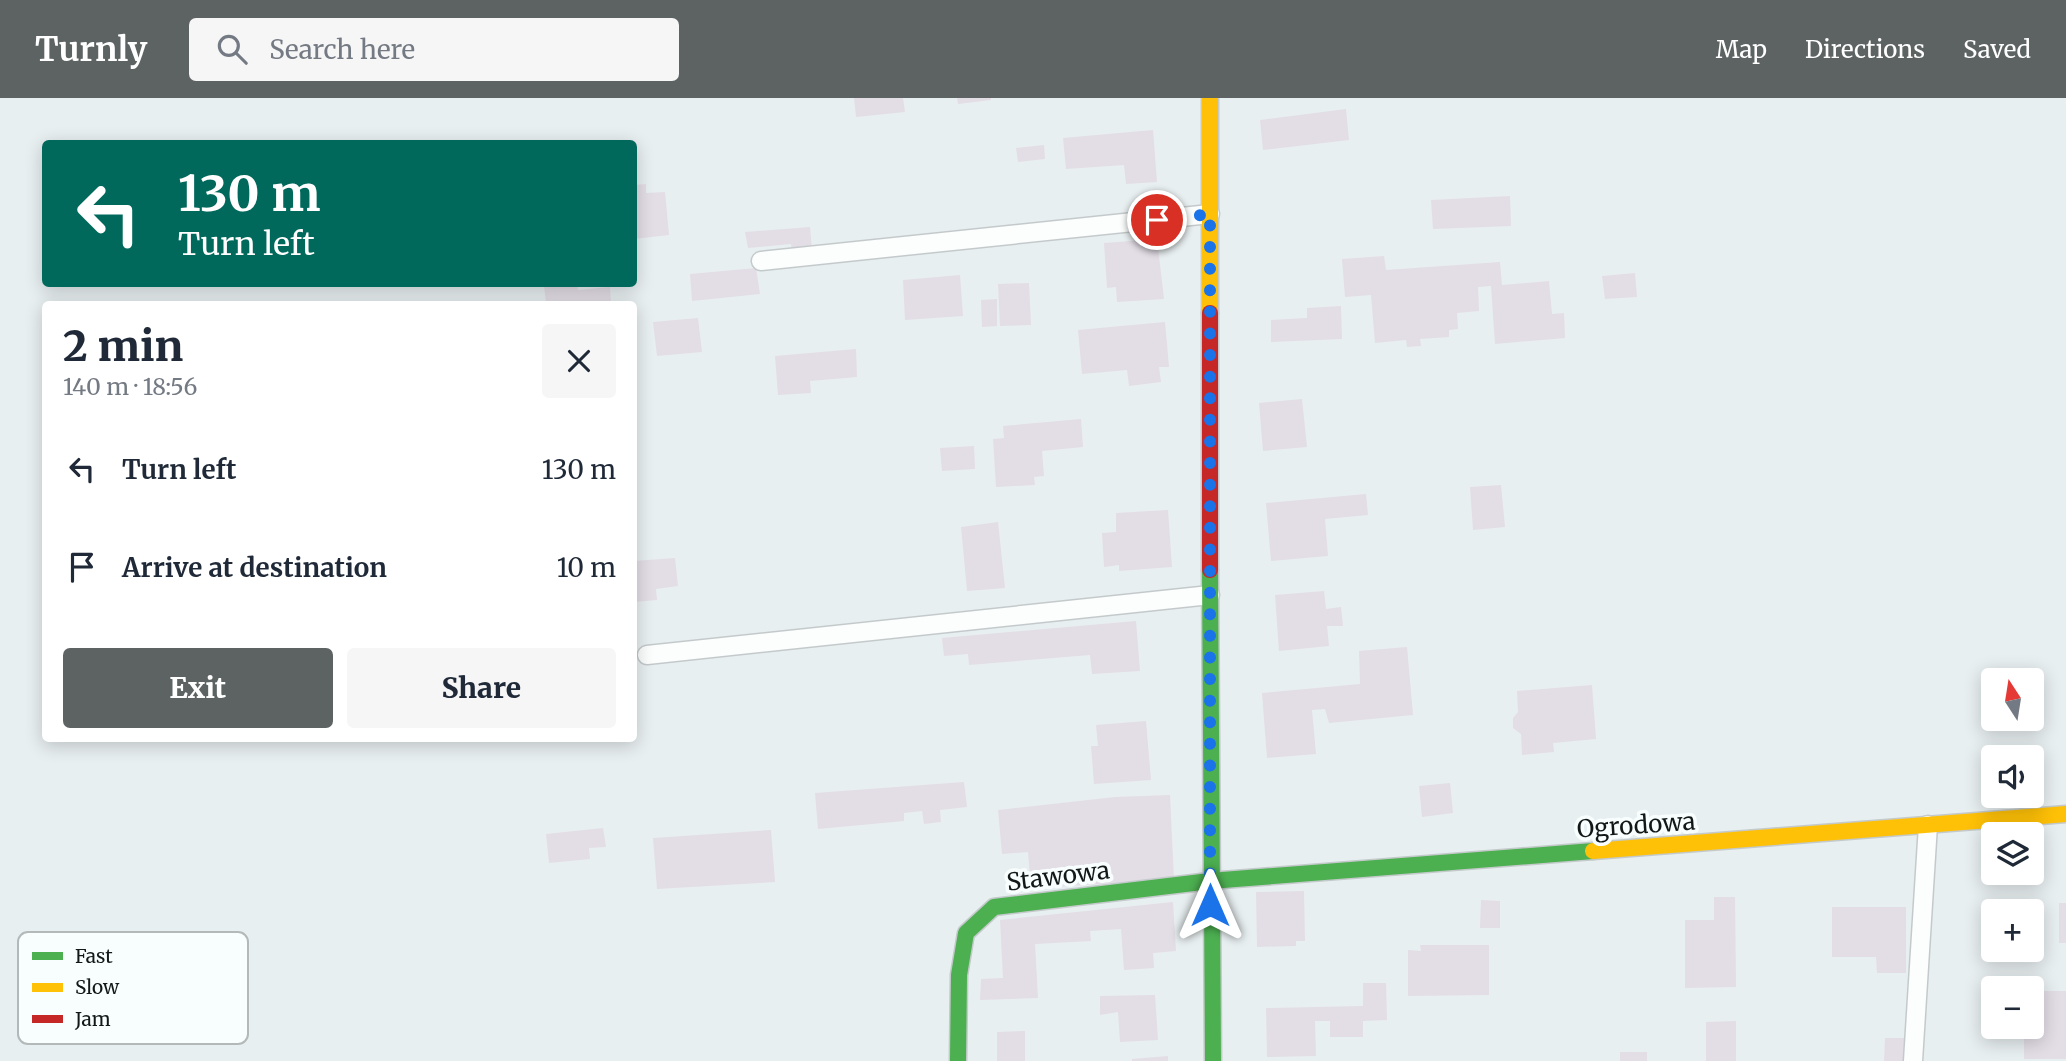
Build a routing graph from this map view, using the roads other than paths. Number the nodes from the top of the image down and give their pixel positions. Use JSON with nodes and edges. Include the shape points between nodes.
{"nodes":[{"id":1,"x":1210,"y":98,"type":"edge"},
{"id":2,"x":1210,"y":214,"type":"junction"},
{"id":3,"x":761,"y":261,"type":"dead end"},
{"id":4,"x":1210,"y":595,"type":"junction"},
{"id":5,"x":647,"y":655,"type":"dead end"},
{"id":6,"x":2066,"y":814,"type":"edge"},
{"id":7,"x":1928,"y":825,"type":"junction"},
{"id":8,"x":1210,"y":881,"type":"junction"},
{"id":9,"x":958,"y":1061,"type":"edge"},
{"id":10,"x":1213,"y":1061,"type":"edge"},
{"id":11,"x":1913,"y":1061,"type":"edge"}],
"edges":[{"from":1,"to":2,"type":"street"},
{"from":2,"to":3,"type":"lane"},
{"from":2,"to":4,"type":"street"},
{"from":4,"to":5,"type":"lane"},
{"from":4,"to":8,"type":"street"},
{"from":6,"to":7,"type":"street","name":"Ogrodowa"},
{"from":7,"to":8,"type":"street","name":"Ogrodowa"},
{"from":7,"to":11,"type":"lane"},
{"from":8,"to":9,"type":"street","name":"Stawowa","via":[[994,907],[966,933],[959,975]]},
{"from":8,"to":10,"type":"street"}]}
